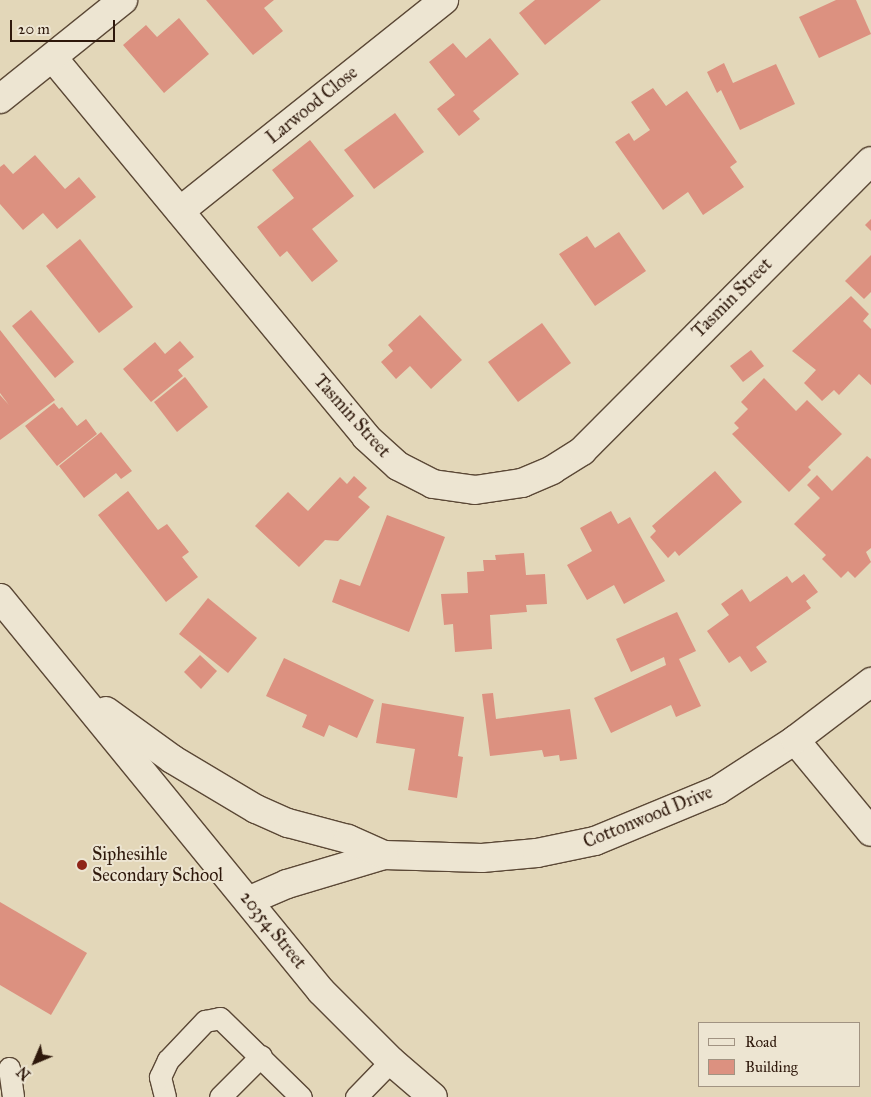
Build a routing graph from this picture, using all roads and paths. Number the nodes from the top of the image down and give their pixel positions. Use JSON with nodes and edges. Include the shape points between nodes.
{"nodes":[{"id":1,"x":123,"y":0,"type":"edge"},
{"id":2,"x":444,"y":0,"type":"edge"},
{"id":3,"x":53,"y":58,"type":"junction"},
{"id":4,"x":0,"y":99,"type":"edge"},
{"id":5,"x":871,"y":161,"type":"edge"},
{"id":6,"x":180,"y":211,"type":"junction"},
{"id":7,"x":0,"y":598,"type":"edge"},
{"id":8,"x":871,"y":682,"type":"edge"},
{"id":9,"x":68,"y":683,"type":"junction"},
{"id":10,"x":795,"y":740,"type":"junction"},
{"id":11,"x":871,"y":832,"type":"edge"},
{"id":12,"x":384,"y":855,"type":"junction"},
{"id":13,"x":250,"y":900,"type":"junction"},
{"id":14,"x":261,"y":1056,"type":"junction"},
{"id":15,"x":391,"y":1061,"type":"junction"},
{"id":16,"x":9,"y":1068,"type":"dead end"},
{"id":17,"x":428,"y":1096,"type":"edge"},
{"id":18,"x":12,"y":1097,"type":"edge"},
{"id":19,"x":165,"y":1097,"type":"edge"},
{"id":20,"x":220,"y":1097,"type":"edge"},
{"id":21,"x":301,"y":1097,"type":"edge"},
{"id":22,"x":356,"y":1097,"type":"edge"}],
"edges":[{"from":1,"to":3,"type":"street"},
{"from":2,"to":6,"type":"street","name":"Larwood Close"},
{"from":3,"to":4,"type":"street"},
{"from":3,"to":6,"type":"street","name":"Tasmin Street"},
{"from":5,"to":6,"type":"street","name":"Tasmin Street","via":[[582,451],[552,470],[522,483],[475,490],[433,484],[398,466],[366,437]]},
{"from":7,"to":9,"type":"street"},
{"from":8,"to":10,"type":"street","name":"Cottonwood Drive"},
{"from":9,"to":12,"type":"street","via":[[142,739],[256,809],[288,823],[348,839]]},
{"from":9,"to":13,"type":"street","name":"20354 Street"},
{"from":10,"to":11,"type":"street"},
{"from":10,"to":12,"type":"street","name":"Cottonwood Drive","via":[[718,790],[595,841],[537,853],[482,858]]},
{"from":12,"to":13,"type":"street","name":"Cottonwood Drive","via":[[287,884]]},
{"from":13,"to":15,"type":"street","name":"20354 Street","via":[[322,991]]},
{"from":14,"to":19,"type":"lane","via":[[220,1018],[210,1019],[168,1060],[160,1077]]},
{"from":14,"to":20,"type":"lane"},
{"from":14,"to":21,"type":"lane"},
{"from":15,"to":17,"type":"street","name":"20354 Street"},
{"from":15,"to":22,"type":"lane"},
{"from":16,"to":18,"type":"lane"}]}
